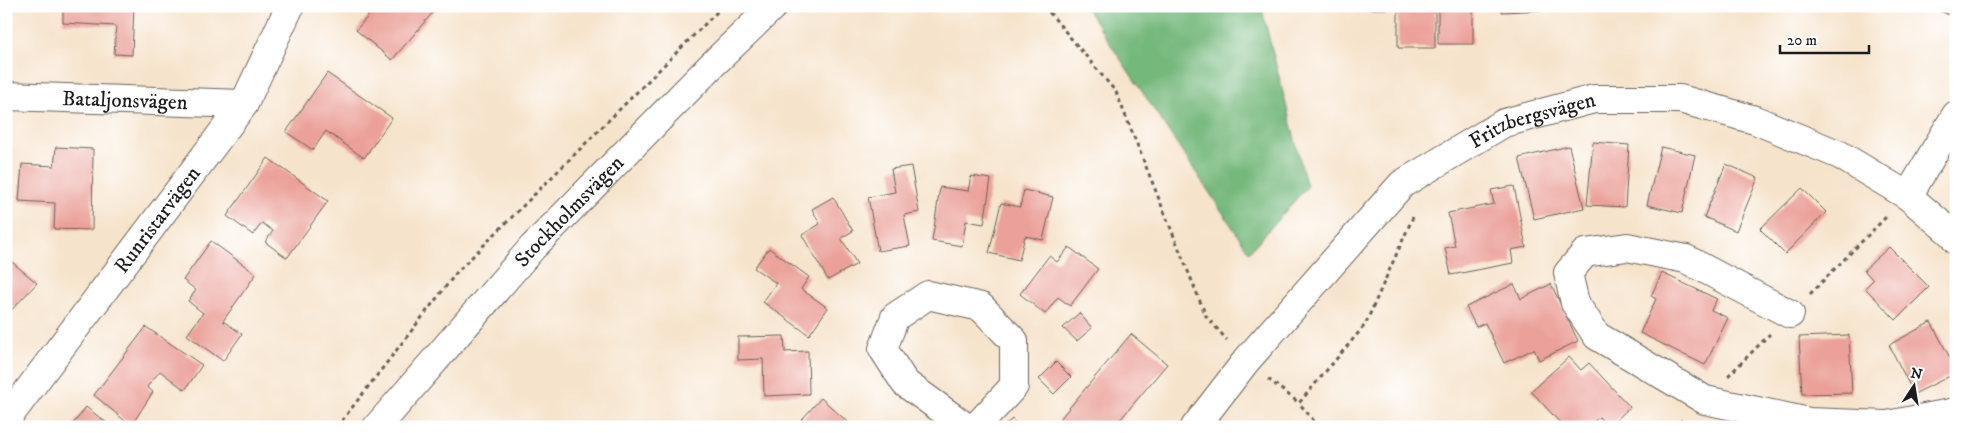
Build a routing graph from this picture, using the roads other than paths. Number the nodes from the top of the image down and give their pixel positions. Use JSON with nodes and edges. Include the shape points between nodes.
{"nodes":[{"id":1,"x":290,"y":6,"type":"edge"},
{"id":2,"x":773,"y":6,"type":"edge"},
{"id":3,"x":6,"y":96,"type":"edge"},
{"id":4,"x":244,"y":104,"type":"junction"},
{"id":5,"x":1956,"y":116,"type":"edge"},
{"id":6,"x":1908,"y":196,"type":"junction"},
{"id":7,"x":1956,"y":240,"type":"edge"},
{"id":8,"x":1790,"y":314,"type":"dead end"},
{"id":9,"x":1956,"y":412,"type":"edge"},
{"id":10,"x":6,"y":420,"type":"edge"},
{"id":11,"x":377,"y":427,"type":"edge"},
{"id":12,"x":966,"y":427,"type":"edge"},
{"id":13,"x":976,"y":427,"type":"edge"},
{"id":14,"x":1195,"y":427,"type":"edge"}],
"edges":[{"from":1,"to":4,"type":"street","name":"Runristarvägen"},
{"from":2,"to":11,"type":"street","name":"Stockholmsvägen","via":[[532,248]]},
{"from":3,"to":4,"type":"street","name":"Bataljonsvägen"},
{"from":4,"to":10,"type":"street","name":"Runristarvägen"},
{"from":5,"to":6,"type":"street"},
{"from":6,"to":7,"type":"street","name":"Fritzbergsvägen"},
{"from":6,"to":14,"type":"street","name":"Fritzbergsvägen","via":[[1840,155],[1755,120],[1680,99],[1594,99],[1504,122],[1402,184],[1246,361]]},
{"from":8,"to":9,"type":"street","via":[[1686,259],[1627,247],[1585,253],[1568,273],[1575,303],[1597,336],[1705,400],[1809,422],[1887,425]]},
{"from":12,"to":13,"type":"street","via":[[905,384],[883,349],[895,317],[928,295],[982,307],[1014,341],[1014,386]]}]}
